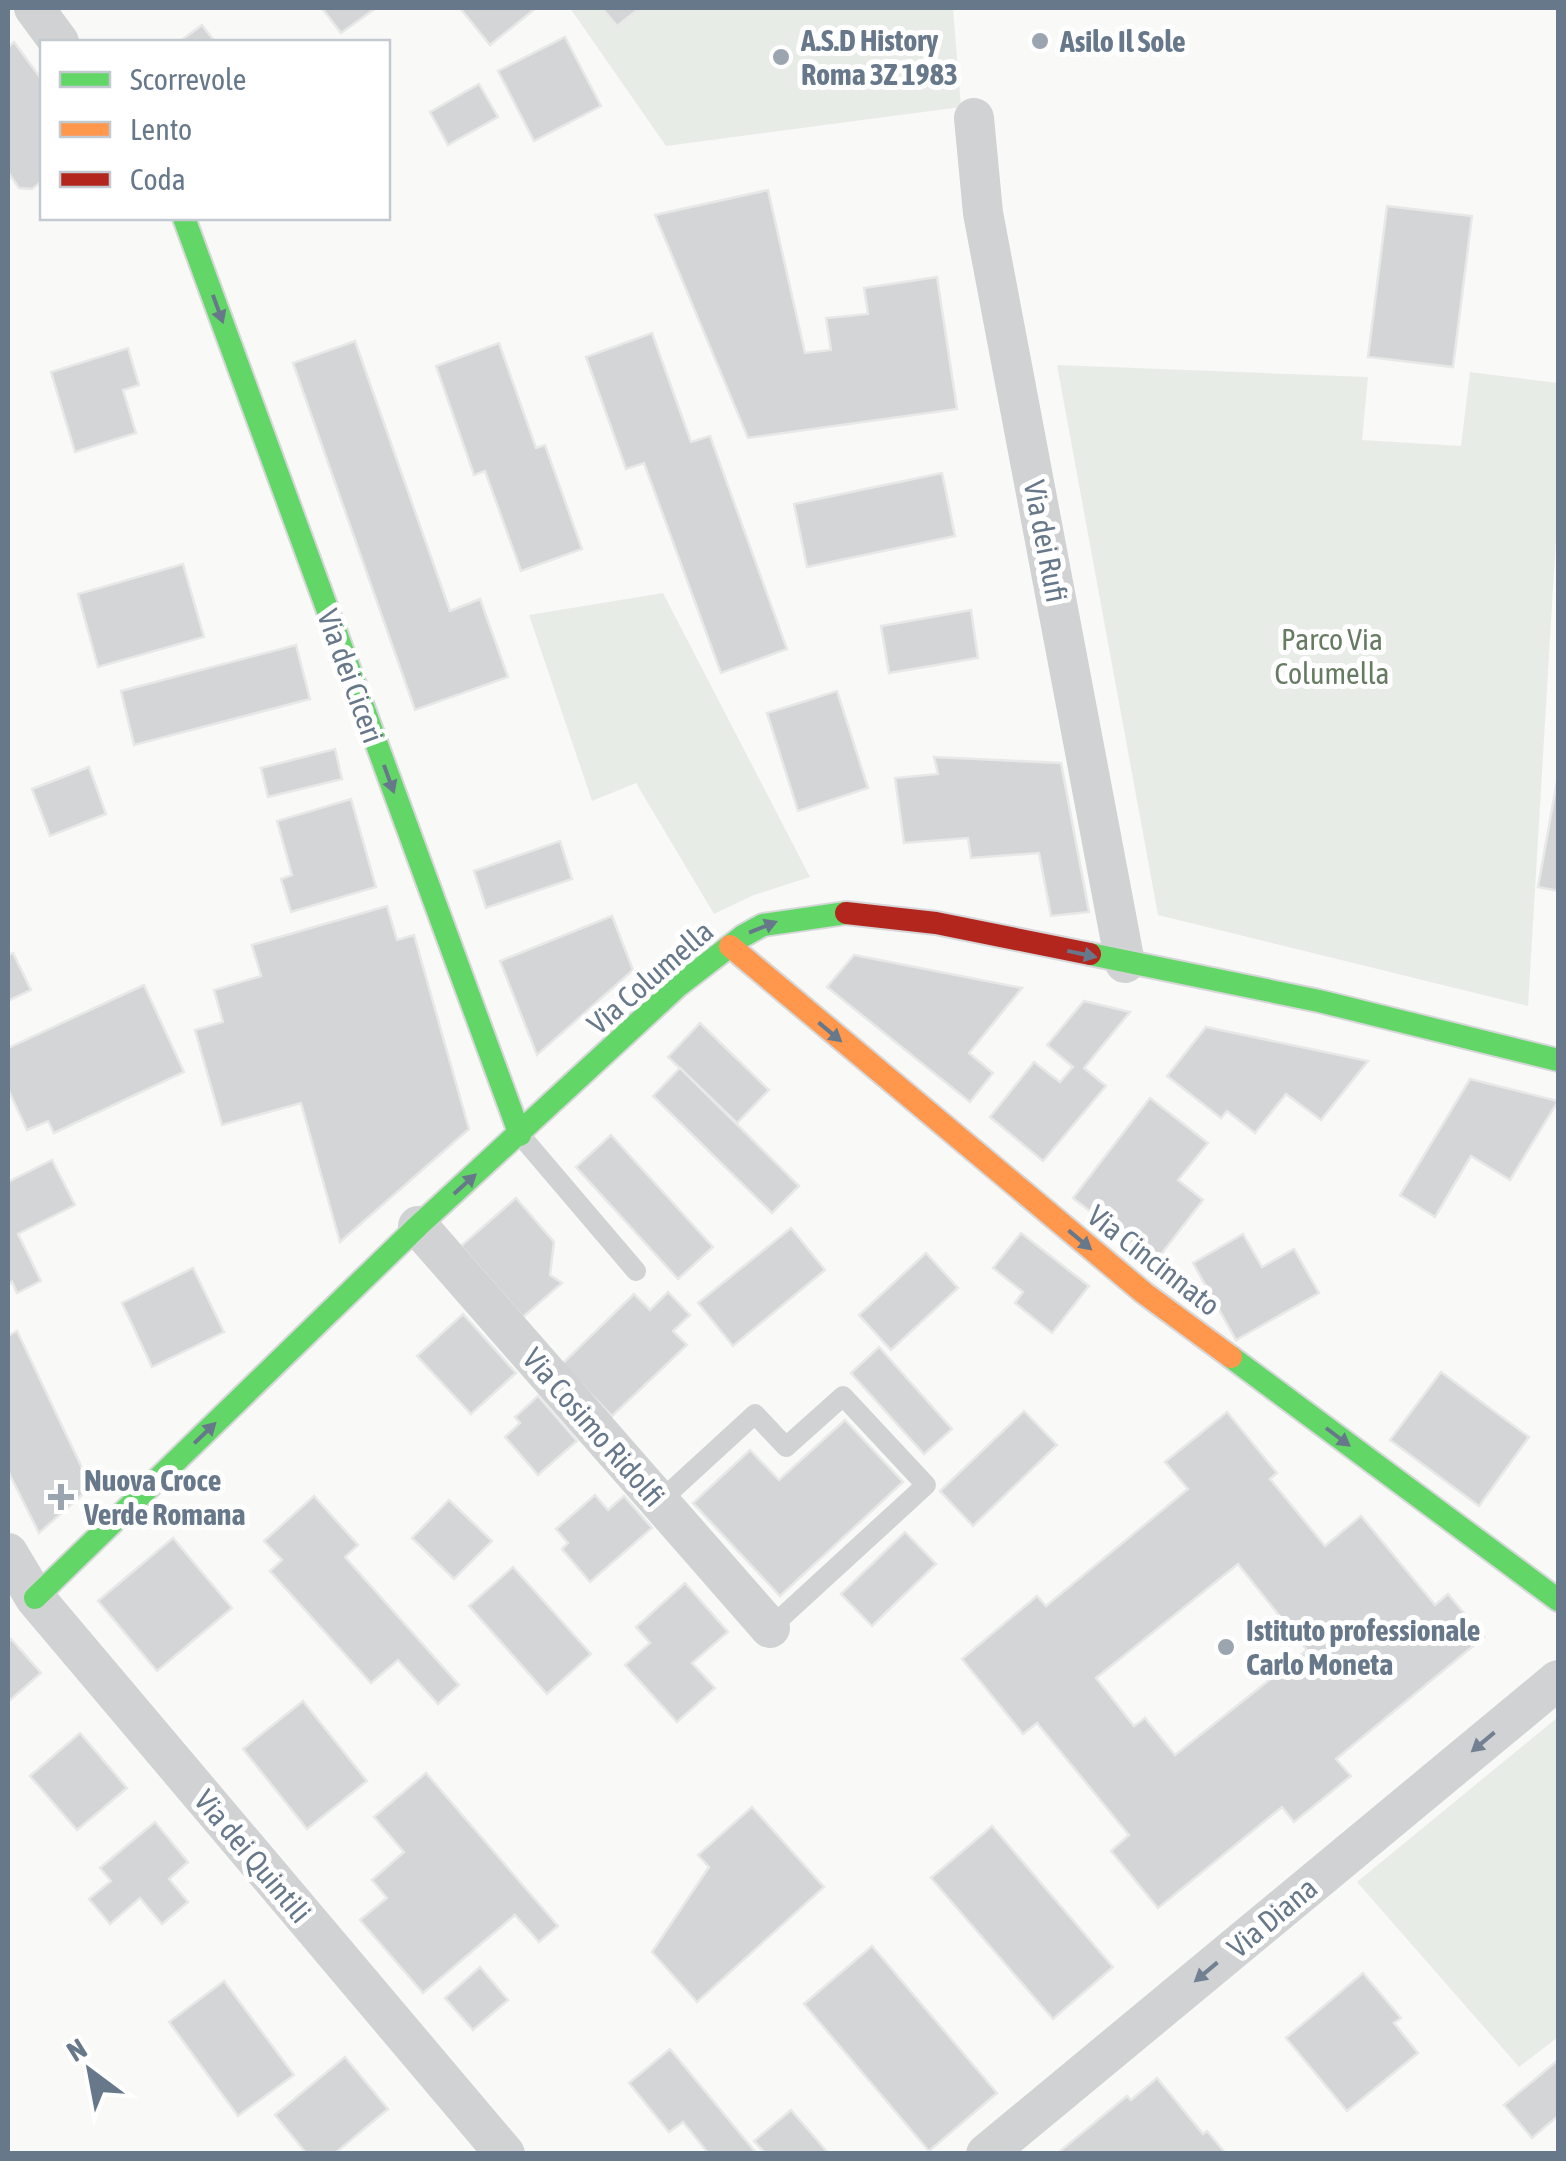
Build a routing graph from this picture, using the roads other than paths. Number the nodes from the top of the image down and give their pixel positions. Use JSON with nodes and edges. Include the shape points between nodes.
{"nodes":[{"id":1,"x":34,"y":8,"type":"edge"},
{"id":2,"x":58,"y":40,"type":"edge"},
{"id":3,"x":974,"y":118,"type":"dead end"},
{"id":4,"x":185,"y":220,"type":"edge"},
{"id":5,"x":730,"y":946,"type":"junction"},
{"id":6,"x":1125,"y":962,"type":"junction"},
{"id":7,"x":1558,"y":1060,"type":"edge"},
{"id":8,"x":520,"y":1135,"type":"junction"},
{"id":9,"x":418,"y":1226,"type":"junction"},
{"id":10,"x":636,"y":1271,"type":"dead end"},
{"id":11,"x":659,"y":1502,"type":"junction"},
{"id":12,"x":8,"y":1553,"type":"edge"},
{"id":13,"x":35,"y":1598,"type":"junction"},
{"id":14,"x":1558,"y":1600,"type":"edge"},
{"id":15,"x":770,"y":1628,"type":"joint"},
{"id":16,"x":1558,"y":1680,"type":"edge"},
{"id":17,"x":506,"y":2154,"type":"edge"},
{"id":18,"x":986,"y":2154,"type":"edge"}],
"edges":[{"from":1,"to":2,"type":"street"},
{"from":3,"to":6,"type":"street","name":"Via dei Rufi","via":[[983,213]]},
{"from":4,"to":8,"type":"street","name":"Via dei Ciceri","one_way":true},
{"from":5,"to":6,"type":"street","name":"Via Columella","one_way":true,"via":[[763,925],[838,912],[936,923]]},
{"from":5,"to":8,"type":"street","name":"Via Columella","via":[[678,986]]},
{"from":5,"to":14,"type":"street","name":"Via Cincinnato","one_way":true,"via":[[1144,1293]]},
{"from":6,"to":7,"type":"street","name":"Via Columella"},
{"from":9,"to":8,"type":"street","name":"Via Columella","one_way":true},
{"from":8,"to":10,"type":"lane"},
{"from":9,"to":11,"type":"street","name":"Via Cosimo Ridolfi"},
{"from":13,"to":9,"type":"street","name":"Via Columella","one_way":true},
{"from":11,"to":15,"type":"street","name":"Via Cosimo Ridolfi"},
{"from":11,"to":15,"type":"lane","via":[[755,1414],[786,1447],[843,1396],[926,1485]]},
{"from":12,"to":13,"type":"street","name":"Via dei Quintili"},
{"from":13,"to":17,"type":"street","name":"Via dei Quintili"},
{"from":16,"to":18,"type":"street","name":"Via Diana","one_way":true}]}
